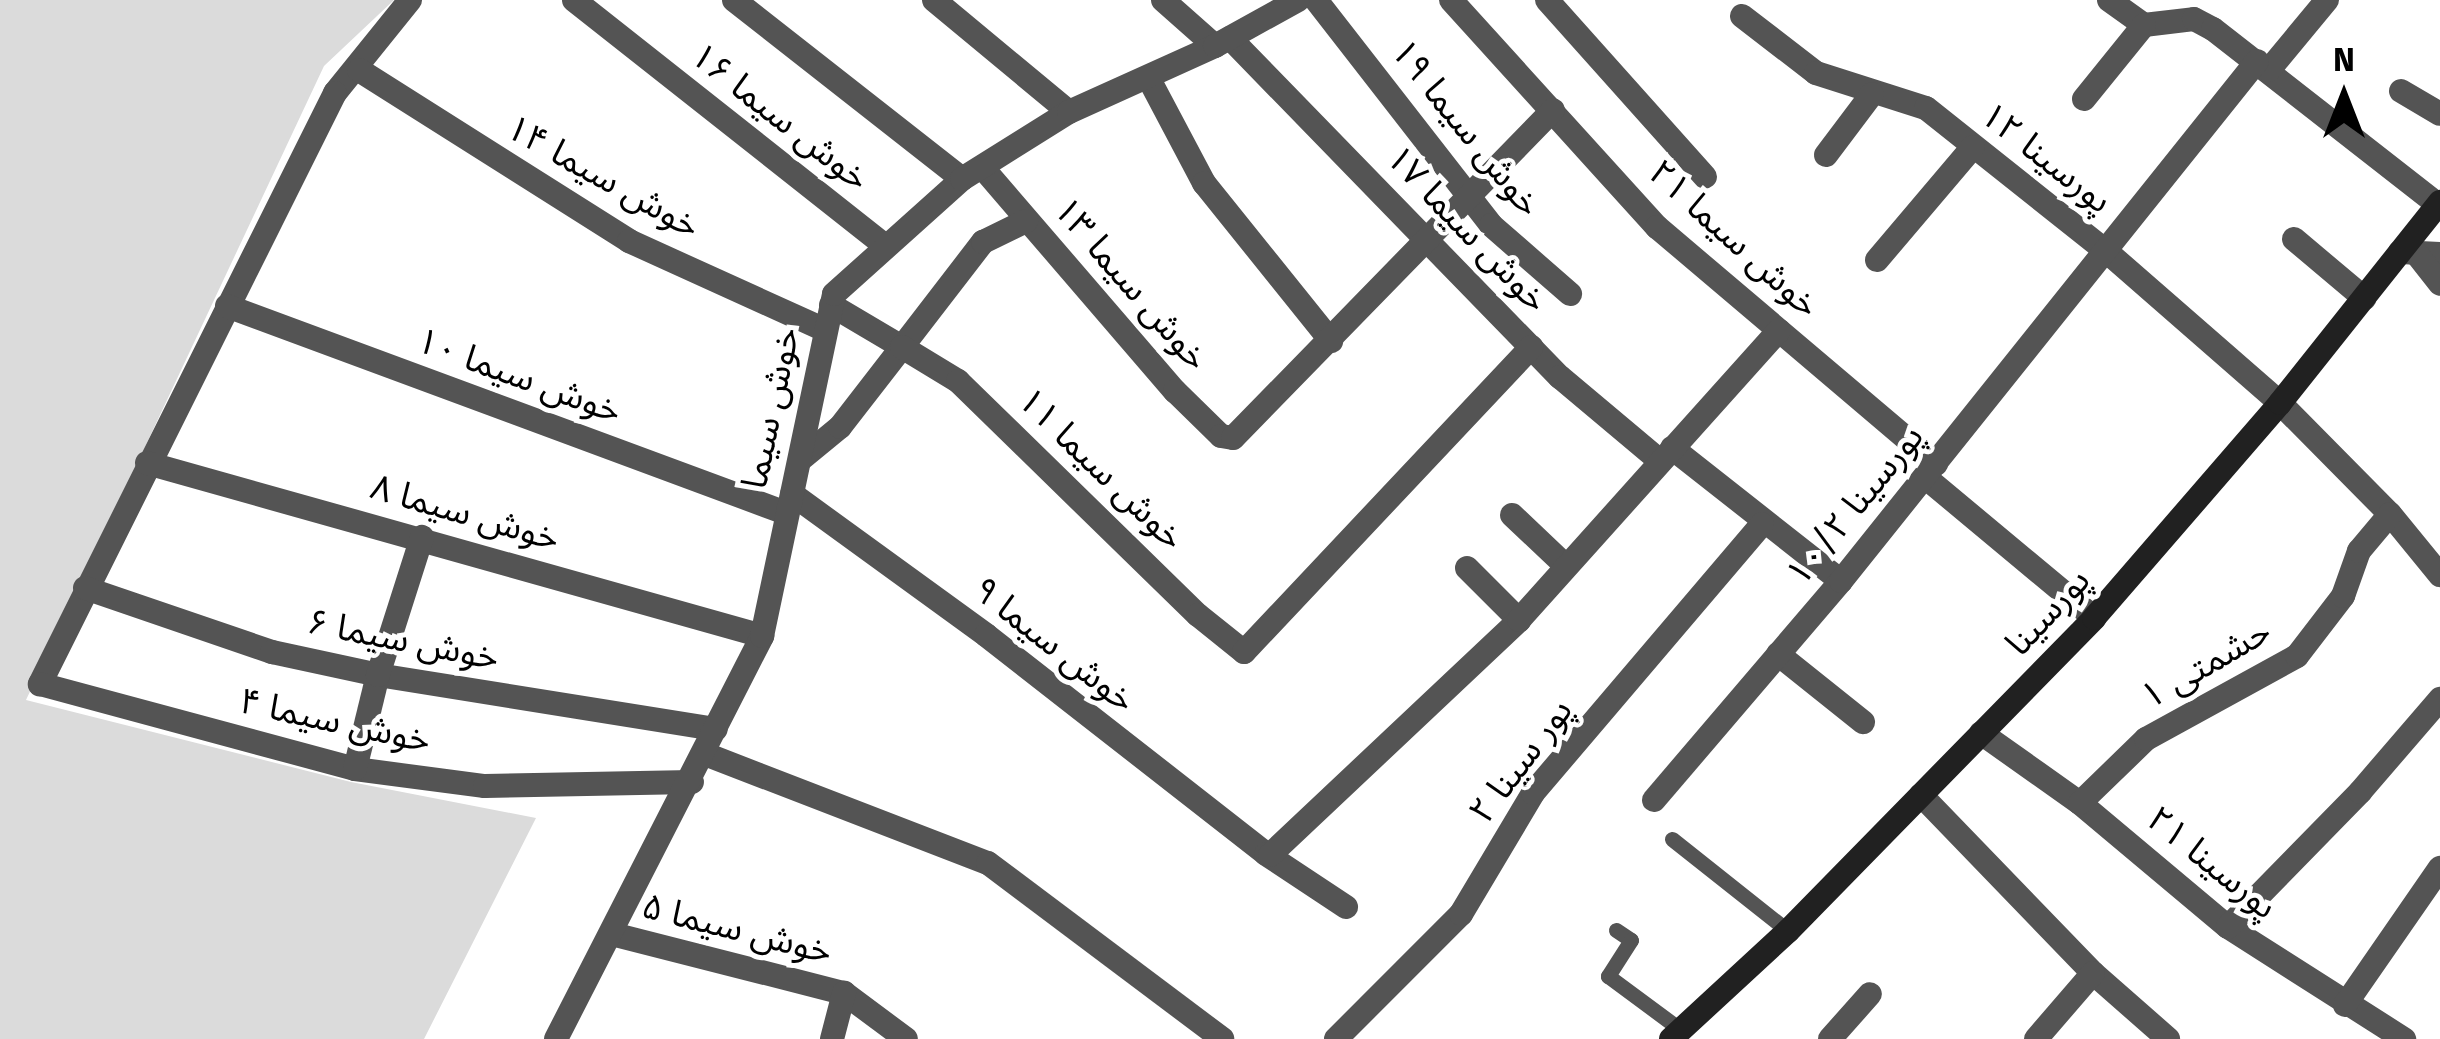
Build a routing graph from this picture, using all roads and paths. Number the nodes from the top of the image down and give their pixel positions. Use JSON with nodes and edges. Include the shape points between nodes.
{"nodes":[{"id":1,"x":410,"y":0,"type":"edge"},
{"id":2,"x":574,"y":0,"type":"edge"},
{"id":3,"x":734,"y":0,"type":"edge"},
{"id":4,"x":934,"y":0,"type":"edge"},
{"id":5,"x":1163,"y":0,"type":"edge"},
{"id":6,"x":1298,"y":0,"type":"edge"},
{"id":7,"x":1316,"y":0,"type":"edge"},
{"id":8,"x":1451,"y":0,"type":"edge"},
{"id":9,"x":1547,"y":0,"type":"edge"},
{"id":10,"x":2109,"y":0,"type":"edge"},
{"id":11,"x":2327,"y":0,"type":"edge"},
{"id":12,"x":2180,"y":9,"type":"edge"},
{"id":13,"x":1742,"y":16,"type":"dead end"},
{"id":14,"x":2144,"y":25,"type":"junction"},
{"id":15,"x":1223,"y":42,"type":"junction"},
{"id":16,"x":2263,"y":66,"type":"junction"},
{"id":17,"x":359,"y":70,"type":"junction"},
{"id":18,"x":1149,"y":79,"type":"junction"},
{"id":19,"x":2402,"y":91,"type":"dead end"},
{"id":20,"x":1872,"y":94,"type":"junction"},
{"id":21,"x":2084,"y":99,"type":"dead end"},
{"id":22,"x":1553,"y":110,"type":"junction"},
{"id":23,"x":1069,"y":112,"type":"junction"},
{"id":24,"x":2440,"y":114,"type":"edge"},
{"id":25,"x":1972,"y":148,"type":"junction"},
{"id":26,"x":1826,"y":155,"type":"dead end"},
{"id":27,"x":972,"y":173,"type":"junction"},
{"id":28,"x":1705,"y":177,"type":"dead end"},
{"id":29,"x":1468,"y":194,"type":"junction"},
{"id":30,"x":2439,"y":203,"type":"edge"},
{"id":31,"x":1026,"y":220,"type":"junction"},
{"id":32,"x":1428,"y":238,"type":"junction"},
{"id":33,"x":2294,"y":239,"type":"dead end"},
{"id":34,"x":886,"y":246,"type":"junction"},
{"id":35,"x":2106,"y":251,"type":"junction"},
{"id":36,"x":2419,"y":253,"type":"edge"},
{"id":37,"x":1877,"y":260,"type":"dead end"},
{"id":38,"x":2440,"y":284,"type":"edge"},
{"id":39,"x":1570,"y":294,"type":"dead end"},
{"id":40,"x":2364,"y":298,"type":"junction"},
{"id":41,"x":227,"y":305,"type":"junction"},
{"id":42,"x":827,"y":317,"type":"junction"},
{"id":43,"x":1779,"y":330,"type":"junction"},
{"id":44,"x":1331,"y":341,"type":"junction"},
{"id":45,"x":1531,"y":346,"type":"junction"},
{"id":46,"x":902,"y":347,"type":"junction"},
{"id":47,"x":2280,"y":403,"type":"junction"},
{"id":48,"x":1666,"y":455,"type":"junction"},
{"id":49,"x":801,"y":459,"type":"junction"},
{"id":50,"x":147,"y":463,"type":"junction"},
{"id":51,"x":1930,"y":470,"type":"junction"},
{"id":52,"x":789,"y":503,"type":"junction"},
{"id":53,"x":2390,"y":514,"type":"junction"},
{"id":54,"x":1512,"y":515,"type":"dead end"},
{"id":55,"x":1762,"y":524,"type":"junction"},
{"id":56,"x":422,"y":538,"type":"junction"},
{"id":57,"x":2435,"y":559,"type":"edge"},
{"id":58,"x":1566,"y":566,"type":"junction"},
{"id":59,"x":1467,"y":568,"type":"dead end"},
{"id":60,"x":1841,"y":581,"type":"junction"},
{"id":61,"x":85,"y":588,"type":"junction"},
{"id":62,"x":2094,"y":619,"type":"junction"},
{"id":63,"x":1519,"y":620,"type":"junction"},
{"id":64,"x":762,"y":636,"type":"junction"},
{"id":65,"x":1778,"y":654,"type":"junction"},
{"id":66,"x":378,"y":675,"type":"junction"},
{"id":67,"x":2440,"y":700,"type":"edge"},
{"id":68,"x":1863,"y":722,"type":"dead end"},
{"id":69,"x":716,"y":729,"type":"junction"},
{"id":70,"x":1981,"y":734,"type":"junction"},
{"id":71,"x":705,"y":754,"type":"junction"},
{"id":72,"x":355,"y":770,"type":"junction"},
{"id":73,"x":692,"y":782,"type":"junction"},
{"id":74,"x":1921,"y":795,"type":"junction"},
{"id":75,"x":1654,"y":800,"type":"dead end"},
{"id":76,"x":2080,"y":802,"type":"junction"},
{"id":77,"x":1672,"y":839,"type":"dead end"},
{"id":78,"x":1270,"y":855,"type":"junction"},
{"id":79,"x":2440,"y":868,"type":"edge"},
{"id":80,"x":1346,"y":907,"type":"dead end"},
{"id":81,"x":2228,"y":928,"type":"junction"},
{"id":82,"x":1616,"y":930,"type":"dead end"},
{"id":83,"x":1788,"y":932,"type":"junction"},
{"id":84,"x":612,"y":934,"type":"junction"},
{"id":85,"x":2093,"y":973,"type":"junction"},
{"id":86,"x":844,"y":993,"type":"junction"},
{"id":87,"x":1870,"y":994,"type":"dead end"},
{"id":88,"x":2345,"y":1004,"type":"junction"},
{"id":89,"x":2365,"y":1030,"type":"edge"},
{"id":90,"x":1676,"y":1035,"type":"edge"},
{"id":91,"x":556,"y":1039,"type":"edge"},
{"id":92,"x":832,"y":1039,"type":"edge"},
{"id":93,"x":906,"y":1039,"type":"edge"},
{"id":94,"x":1222,"y":1039,"type":"edge"},
{"id":95,"x":1336,"y":1039,"type":"edge"},
{"id":96,"x":1830,"y":1039,"type":"edge"},
{"id":97,"x":2036,"y":1039,"type":"edge"},
{"id":98,"x":2168,"y":1039,"type":"edge"},
{"id":99,"x":2404,"y":1039,"type":"edge"}],
"edges":[{"from":1,"to":17,"type":"street"},
{"from":2,"to":34,"type":"street","name":"خوش سیما ۱۶"},
{"from":3,"to":27,"type":"street","name":"خوش سیما ۱۳"},
{"from":4,"to":23,"type":"street"},
{"from":5,"to":15,"type":"street","name":"خوش سیما ۱۷"},
{"from":6,"to":15,"type":"street","name":"خوش سیما"},
{"from":7,"to":29,"type":"street","name":"خوش سیما ۱۹"},
{"from":8,"to":22,"type":"street","name":"خوش سیما ۲۱"},
{"from":9,"to":28,"type":"street"},
{"from":10,"to":14,"type":"street"},
{"from":11,"to":16,"type":"street","name":"پورسینا ۱۰/۲"},
{"from":12,"to":14,"type":"street"},
{"from":12,"to":16,"type":"street"},
{"from":13,"to":20,"type":"street","name":"پورسینا ۱۲","via":[[1816,73]]},
{"from":14,"to":21,"type":"street"},
{"from":15,"to":18,"type":"street","name":"خوش سیما"},
{"from":15,"to":32,"type":"street","name":"خوش سیما ۱۷"},
{"from":16,"to":30,"type":"street"},
{"from":16,"to":35,"type":"street","name":"پورسینا ۱۰/۲"},
{"from":17,"to":41,"type":"street","via":[[335,92]]},
{"from":17,"to":42,"type":"street","name":"خوش سیما ۱۴","via":[[629,241]]},
{"from":18,"to":23,"type":"street","name":"خوش سیما"},
{"from":18,"to":44,"type":"street","via":[[1204,183]]},
{"from":19,"to":24,"type":"street"},
{"from":20,"to":25,"type":"street","name":"پورسینا ۱۲","via":[[1926,108]]},
{"from":20,"to":26,"type":"street"},
{"from":22,"to":29,"type":"street"},
{"from":22,"to":43,"type":"street","name":"خوش سیما ۲۱","via":[[1657,227]]},
{"from":23,"to":27,"type":"street","name":"خوش سیما"},
{"from":25,"to":35,"type":"street","name":"پورسینا ۱۲"},
{"from":25,"to":37,"type":"street"},
{"from":27,"to":31,"type":"street","name":"خوش سیما ۱۳"},
{"from":27,"to":34,"type":"street","name":"خوش سیما"},
{"from":29,"to":32,"type":"street"},
{"from":29,"to":39,"type":"street","name":"خوش سیما ۱۹"},
{"from":30,"to":36,"type":"street","name":"پورسینا"},
{"from":31,"to":44,"type":"street","name":"خوش سیما ۱۳","via":[[1221,436],[1233,438]]},
{"from":31,"to":46,"type":"street","via":[[982,242]]},
{"from":32,"to":44,"type":"street"},
{"from":32,"to":45,"type":"street","name":"خوش سیما ۱۷"},
{"from":33,"to":40,"type":"street"},
{"from":34,"to":42,"type":"street","name":"خوش سیما","via":[[834,295]]},
{"from":35,"to":47,"type":"street","name":"پورسینا ۱۲"},
{"from":35,"to":51,"type":"street","name":"پورسینا ۱۰/۲"},
{"from":36,"to":38,"type":"street"},
{"from":36,"to":40,"type":"street","name":"پورسینا"},
{"from":40,"to":47,"type":"street","name":"پورسینا"},
{"from":41,"to":50,"type":"street"},
{"from":41,"to":52,"type":"street","name":"خوش سیما ۱۰"},
{"from":42,"to":46,"type":"street","name":"خوش سیما ۱۱"},
{"from":42,"to":49,"type":"street","name":"خوش سیما"},
{"from":43,"to":48,"type":"street"},
{"from":43,"to":51,"type":"street","name":"خوش سیما ۲۱"},
{"from":45,"to":46,"type":"street","name":"خوش سیما ۱۱","via":[[1244,652],[958,381]]},
{"from":45,"to":48,"type":"street","name":"خوش سیما ۱۷"},
{"from":46,"to":49,"type":"street","via":[[840,427]]},
{"from":47,"to":53,"type":"street","name":"پورسینا ۱۲"},
{"from":47,"to":62,"type":"street","name":"پورسینا"},
{"from":48,"to":55,"type":"street","name":"خوش سیما ۱۷"},
{"from":48,"to":58,"type":"street"},
{"from":49,"to":52,"type":"street","name":"خوش سیما"},
{"from":50,"to":56,"type":"street","name":"خوش سیما ۸"},
{"from":50,"to":61,"type":"street"},
{"from":51,"to":60,"type":"street","name":"پورسینا ۱۰/۲"},
{"from":51,"to":62,"type":"street","name":"خوش سیما ۲۱"},
{"from":52,"to":64,"type":"street","name":"خوش سیما"},
{"from":52,"to":78,"type":"street","name":"خوش سیما ۹"},
{"from":53,"to":57,"type":"street","name":"پورسینا ۱۲"},
{"from":53,"to":76,"type":"street","name":"حشمتی ۱","via":[[2297,656],[2146,740]]},
{"from":54,"to":58,"type":"street"},
{"from":55,"to":60,"type":"street","name":"خوش سیما ۱۷"},
{"from":55,"to":95,"type":"street","name":"پور سینا ۲","via":[[1533,793],[1461,914]]},
{"from":56,"to":64,"type":"street","name":"خوش سیما ۸"},
{"from":56,"to":66,"type":"street"},
{"from":58,"to":63,"type":"street"},
{"from":59,"to":63,"type":"street"},
{"from":60,"to":65,"type":"street","name":"پورسینا ۱۰/۲"},
{"from":61,"to":66,"type":"street","name":"خوش سیما ۶","via":[[272,652]]},
{"from":61,"to":72,"type":"street","name":"خوش سیما ۴","via":[[40,685]]},
{"from":62,"to":70,"type":"street","name":"پورسینا"},
{"from":63,"to":78,"type":"street"},
{"from":64,"to":69,"type":"street","name":"خوش سیما"},
{"from":65,"to":68,"type":"street"},
{"from":65,"to":75,"type":"street","name":"پورسینا ۱۰/۲"},
{"from":66,"to":69,"type":"street","name":"خوش سیما ۶"},
{"from":66,"to":72,"type":"street"},
{"from":67,"to":81,"type":"street"},
{"from":69,"to":71,"type":"street","name":"خوش سیما"},
{"from":70,"to":74,"type":"street","name":"پورسینا"},
{"from":70,"to":76,"type":"street","name":"پورسینا ۲۱"},
{"from":71,"to":73,"type":"street","name":"خوش سیما"},
{"from":71,"to":94,"type":"street","via":[[988,863]]},
{"from":72,"to":73,"type":"street","name":"خوش سیما ۴","via":[[485,786]]},
{"from":73,"to":84,"type":"street","name":"خوش سیما"},
{"from":74,"to":83,"type":"street","name":"پورسینا"},
{"from":74,"to":85,"type":"street"},
{"from":76,"to":81,"type":"street","name":"پورسینا ۲۱"},
{"from":77,"to":83,"type":"lane"},
{"from":78,"to":80,"type":"street","name":"خوش سیما ۹"},
{"from":79,"to":88,"type":"street"},
{"from":81,"to":88,"type":"street","name":"پورسینا ۲۱"},
{"from":82,"to":90,"type":"lane","via":[[1631,940],[1607,976]]},
{"from":83,"to":90,"type":"street","name":"پورسینا"},
{"from":84,"to":86,"type":"street","name":"خوش سیما ۵"},
{"from":84,"to":91,"type":"street","name":"خوش سیما"},
{"from":85,"to":97,"type":"street"},
{"from":85,"to":98,"type":"street"},
{"from":86,"to":92,"type":"street"},
{"from":86,"to":93,"type":"street"},
{"from":87,"to":96,"type":"street"},
{"from":88,"to":89,"type":"street","name":"پورسینا ۲۱"},
{"from":89,"to":99,"type":"street","name":"پورسینا ۲۱"}]}
